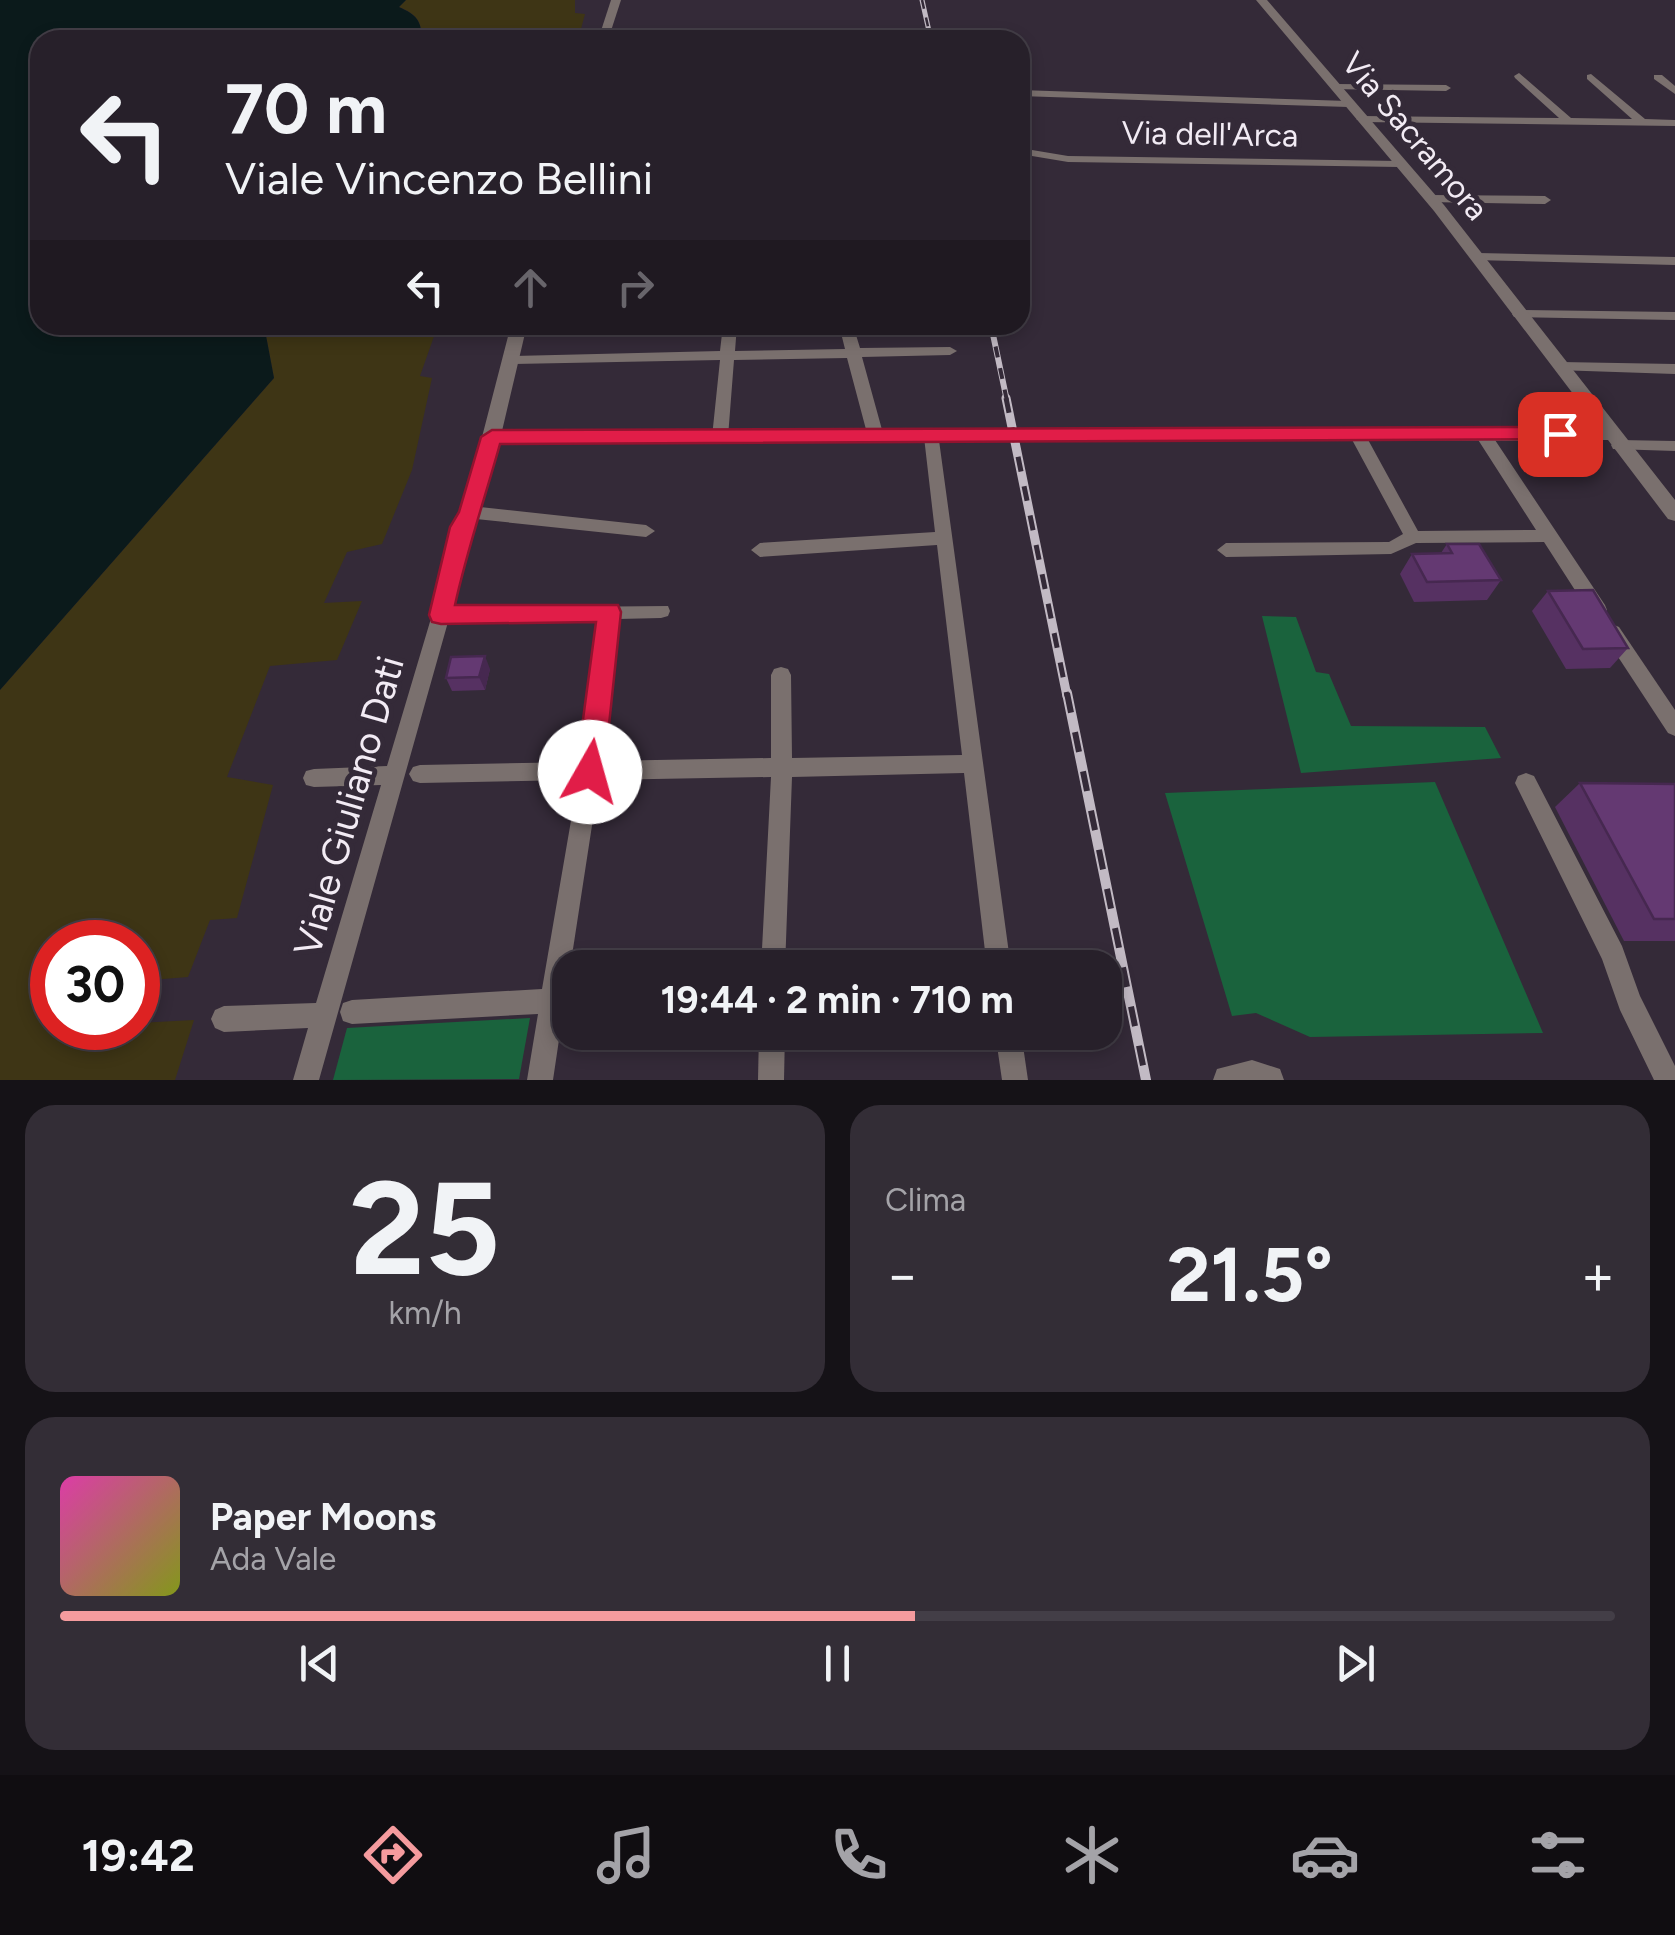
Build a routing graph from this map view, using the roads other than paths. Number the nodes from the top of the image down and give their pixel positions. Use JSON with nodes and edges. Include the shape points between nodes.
{"nodes":[{"id":1,"x":616,"y":0,"type":"edge"},
{"id":2,"x":1262,"y":0,"type":"edge"},
{"id":3,"x":606,"y":30,"type":"edge"},
{"id":4,"x":1518,"y":76,"type":"dead end"},
{"id":5,"x":1591,"y":77,"type":"dead end"},
{"id":6,"x":1658,"y":78,"type":"dead end"},
{"id":7,"x":1335,"y":88,"type":"junction"},
{"id":8,"x":1446,"y":88,"type":"dead end"},
{"id":9,"x":1675,"y":91,"type":"edge"},
{"id":10,"x":1030,"y":93,"type":"edge"},
{"id":11,"x":1348,"y":104,"type":"junction"},
{"id":12,"x":1361,"y":119,"type":"junction"},
{"id":13,"x":1569,"y":122,"type":"junction"},
{"id":14,"x":1644,"y":123,"type":"junction"},
{"id":15,"x":1675,"y":123,"type":"edge"},
{"id":16,"x":1030,"y":153,"type":"edge"},
{"id":17,"x":1399,"y":164,"type":"junction"},
{"id":18,"x":1431,"y":199,"type":"junction"},
{"id":19,"x":1545,"y":200,"type":"dead end"},
{"id":20,"x":1478,"y":257,"type":"junction"},
{"id":21,"x":1675,"y":262,"type":"edge"},
{"id":22,"x":1519,"y":314,"type":"junction"},
{"id":23,"x":1675,"y":316,"type":"edge"},
{"id":24,"x":518,"y":335,"type":"edge"},
{"id":25,"x":730,"y":335,"type":"edge"},
{"id":26,"x":848,"y":335,"type":"edge"},
{"id":27,"x":950,"y":351,"type":"dead end"},
{"id":28,"x":853,"y":354,"type":"junction"},
{"id":29,"x":729,"y":358,"type":"junction"},
{"id":30,"x":514,"y":360,"type":"junction"},
{"id":31,"x":1562,"y":369,"type":"junction"},
{"id":32,"x":1675,"y":372,"type":"edge"},
{"id":33,"x":1483,"y":435,"type":"junction"},
{"id":34,"x":1358,"y":436,"type":"junction"},
{"id":35,"x":492,"y":437,"type":"junction"},
{"id":36,"x":720,"y":437,"type":"junction"},
{"id":37,"x":876,"y":437,"type":"junction"},
{"id":38,"x":932,"y":437,"type":"junction"},
{"id":39,"x":1614,"y":439,"type":"junction"},
{"id":40,"x":1675,"y":446,"type":"edge"},
{"id":41,"x":470,"y":512,"type":"junction"},
{"id":42,"x":1675,"y":514,"type":"edge"},
{"id":43,"x":646,"y":531,"type":"dead end"},
{"id":44,"x":1550,"y":536,"type":"junction"},
{"id":45,"x":1414,"y":537,"type":"junction"},
{"id":46,"x":945,"y":538,"type":"junction"},
{"id":47,"x":760,"y":550,"type":"dead end"},
{"id":48,"x":1226,"y":550,"type":"dead end"},
{"id":49,"x":661,"y":610,"type":"dead end"},
{"id":50,"x":609,"y":612,"type":"junction"},
{"id":51,"x":441,"y":615,"type":"junction"},
{"id":52,"x":781,"y":674,"type":"dead end"},
{"id":53,"x":1675,"y":728,"type":"edge"},
{"id":54,"x":972,"y":764,"type":"junction"},
{"id":55,"x":782,"y":766,"type":"junction"},
{"id":56,"x":590,"y":772,"type":"junction"},
{"id":57,"x":420,"y":774,"type":"dead end"},
{"id":58,"x":395,"y":775,"type":"junction"},
{"id":59,"x":314,"y":778,"type":"dead end"},
{"id":60,"x":1526,"y":783,"type":"dead end"},
{"id":61,"x":568,"y":950,"type":"edge"},
{"id":62,"x":774,"y":950,"type":"edge"},
{"id":63,"x":997,"y":950,"type":"edge"},
{"id":64,"x":552,"y":1001,"type":"edge"},
{"id":65,"x":352,"y":1012,"type":"dead end"},
{"id":66,"x":326,"y":1015,"type":"junction"},
{"id":67,"x":224,"y":1019,"type":"dead end"},
{"id":68,"x":552,"y":1036,"type":"edge"},
{"id":69,"x":772,"y":1050,"type":"edge"},
{"id":70,"x":1010,"y":1050,"type":"edge"},
{"id":71,"x":306,"y":1080,"type":"edge"},
{"id":72,"x":540,"y":1080,"type":"edge"},
{"id":73,"x":772,"y":1080,"type":"edge"},
{"id":74,"x":1014,"y":1080,"type":"edge"},
{"id":75,"x":1228,"y":1080,"type":"edge"},
{"id":76,"x":1269,"y":1080,"type":"edge"},
{"id":77,"x":1668,"y":1080,"type":"edge"}],
"edges":[{"from":1,"to":3,"type":"street"},
{"from":2,"to":7,"type":"street","name":"Via Sacramora"},
{"from":4,"to":13,"type":"street"},
{"from":5,"to":14,"type":"street"},
{"from":6,"to":9,"type":"street"},
{"from":7,"to":8,"type":"street"},
{"from":7,"to":11,"type":"street","name":"Via Sacramora"},
{"from":10,"to":11,"type":"street"},
{"from":11,"to":12,"type":"street","name":"Via Sacramora"},
{"from":12,"to":13,"type":"street"},
{"from":12,"to":17,"type":"street","name":"Via Sacramora"},
{"from":13,"to":14,"type":"street"},
{"from":14,"to":15,"type":"street"},
{"from":16,"to":17,"type":"street","name":"Via dell'Arca","via":[[1068,159]]},
{"from":17,"to":18,"type":"street","name":"Via Sacramora"},
{"from":18,"to":19,"type":"street"},
{"from":18,"to":20,"type":"street","name":"Via Sacramora"},
{"from":20,"to":21,"type":"street"},
{"from":20,"to":22,"type":"street","name":"Via Sacramora"},
{"from":22,"to":23,"type":"street"},
{"from":22,"to":31,"type":"street","name":"Via Sacramora"},
{"from":24,"to":30,"type":"street"},
{"from":25,"to":29,"type":"street"},
{"from":26,"to":28,"type":"street"},
{"from":27,"to":28,"type":"street"},
{"from":28,"to":29,"type":"street"},
{"from":28,"to":37,"type":"street"},
{"from":29,"to":30,"type":"street"},
{"from":29,"to":36,"type":"street"},
{"from":30,"to":35,"type":"street"},
{"from":31,"to":32,"type":"street"},
{"from":31,"to":39,"type":"street","name":"Via Sacramora"},
{"from":33,"to":34,"type":"street"},
{"from":33,"to":39,"type":"street"},
{"from":33,"to":44,"type":"street"},
{"from":34,"to":38,"type":"street"},
{"from":34,"to":45,"type":"street"},
{"from":35,"to":36,"type":"street"},
{"from":35,"to":41,"type":"street","name":"Viale Giuliano Dati"},
{"from":36,"to":37,"type":"street"},
{"from":37,"to":38,"type":"street"},
{"from":38,"to":46,"type":"street"},
{"from":39,"to":40,"type":"street"},
{"from":39,"to":42,"type":"street","name":"Via Sacramora"},
{"from":41,"to":43,"type":"street"},
{"from":41,"to":51,"type":"street","name":"Viale Giuliano Dati"},
{"from":44,"to":45,"type":"street"},
{"from":44,"to":53,"type":"street"},
{"from":45,"to":48,"type":"street","via":[[1390,548]]},
{"from":46,"to":47,"type":"street"},
{"from":46,"to":54,"type":"street"},
{"from":49,"to":50,"type":"street"},
{"from":50,"to":51,"type":"street"},
{"from":50,"to":56,"type":"street"},
{"from":51,"to":58,"type":"street","name":"Viale Giuliano Dati"},
{"from":52,"to":55,"type":"street"},
{"from":54,"to":55,"type":"street"},
{"from":54,"to":63,"type":"street"},
{"from":55,"to":56,"type":"street"},
{"from":55,"to":62,"type":"street"},
{"from":56,"to":57,"type":"street"},
{"from":56,"to":61,"type":"street"},
{"from":58,"to":59,"type":"street"},
{"from":58,"to":66,"type":"street","name":"Viale Giuliano Dati"},
{"from":60,"to":77,"type":"street"},
{"from":64,"to":65,"type":"street"},
{"from":66,"to":67,"type":"street"},
{"from":66,"to":71,"type":"street","name":"Viale Giuliano Dati"},
{"from":68,"to":72,"type":"street"},
{"from":69,"to":73,"type":"street"},
{"from":70,"to":74,"type":"street"},
{"from":75,"to":76,"type":"street"}]}
